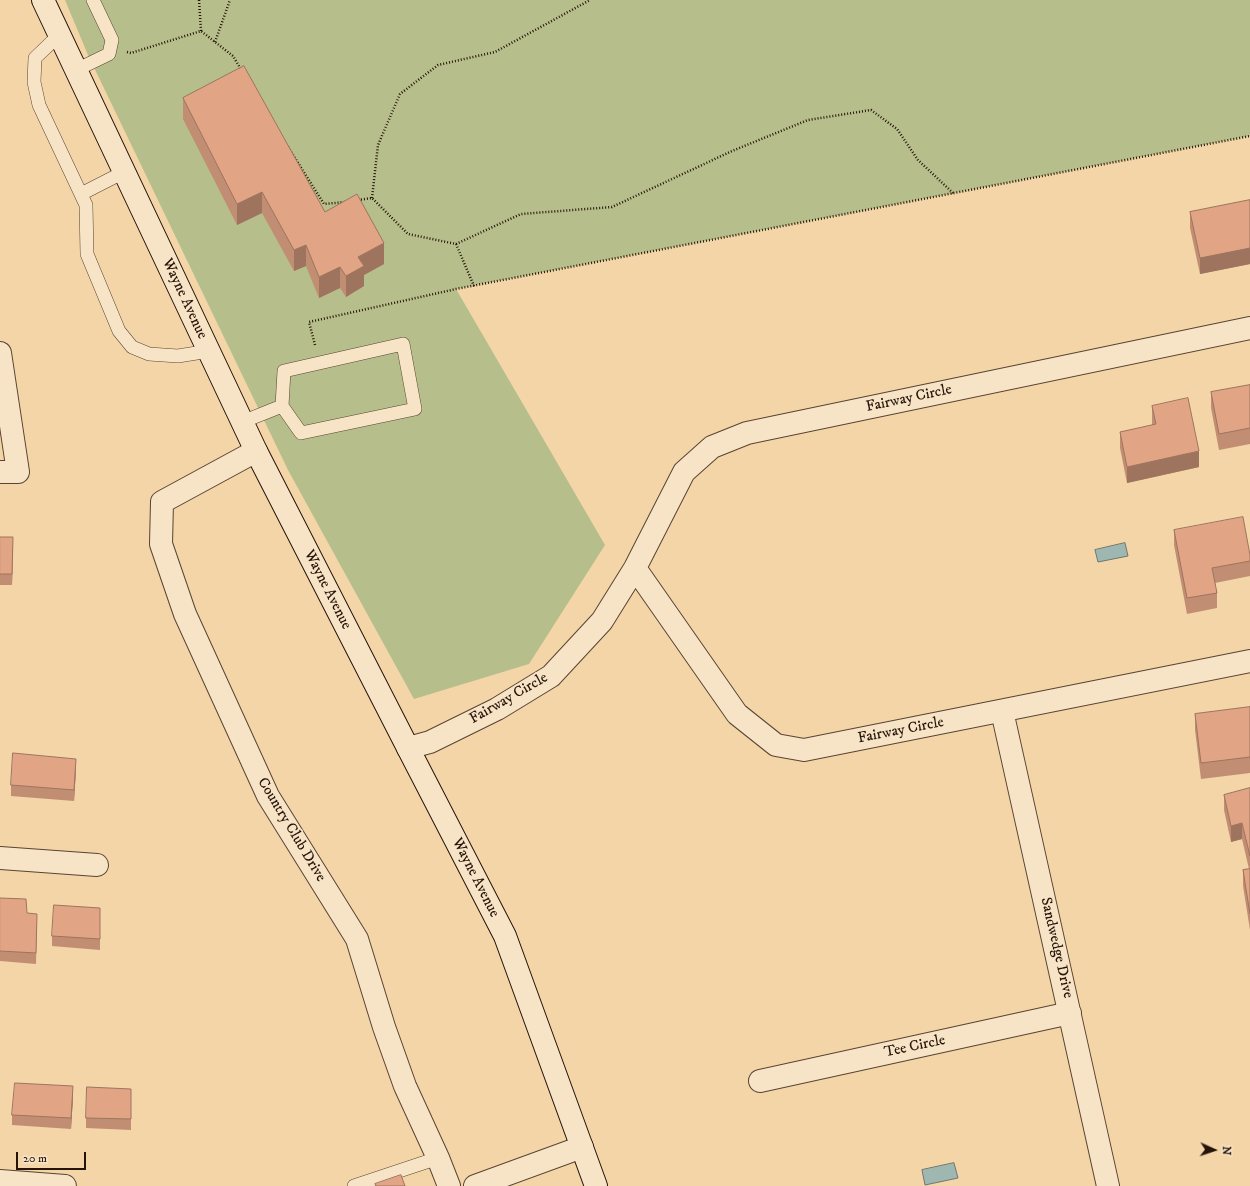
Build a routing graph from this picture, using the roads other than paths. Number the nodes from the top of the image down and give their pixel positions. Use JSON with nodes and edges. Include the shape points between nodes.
{"nodes":[{"id":1,"x":43,"y":0,"type":"edge"},
{"id":2,"x":93,"y":0,"type":"edge"},
{"id":3,"x":59,"y":35,"type":"junction"},
{"id":4,"x":76,"y":70,"type":"junction"},
{"id":5,"x":124,"y":172,"type":"junction"},
{"id":6,"x":81,"y":194,"type":"junction"},
{"id":7,"x":1250,"y":328,"type":"edge"},
{"id":8,"x":209,"y":351,"type":"junction"},
{"id":9,"x":0,"y":353,"type":"edge"},
{"id":10,"x":282,"y":406,"type":"junction"},
{"id":11,"x":242,"y":422,"type":"junction"},
{"id":12,"x":256,"y":451,"type":"junction"},
{"id":13,"x":0,"y":472,"type":"edge"},
{"id":14,"x":635,"y":568,"type":"junction"},
{"id":15,"x":1250,"y":661,"type":"edge"},
{"id":16,"x":1002,"y":711,"type":"junction"},
{"id":17,"x":408,"y":748,"type":"junction"},
{"id":18,"x":0,"y":858,"type":"edge"},
{"id":19,"x":97,"y":864,"type":"dead end"},
{"id":20,"x":1070,"y":1013,"type":"junction"},
{"id":21,"x":760,"y":1081,"type":"dead end"},
{"id":22,"x":582,"y":1147,"type":"junction"},
{"id":23,"x":438,"y":1158,"type":"junction"},
{"id":24,"x":0,"y":1180,"type":"edge"},
{"id":25,"x":65,"y":1186,"type":"edge"},
{"id":26,"x":354,"y":1186,"type":"edge"},
{"id":27,"x":448,"y":1186,"type":"edge"},
{"id":28,"x":474,"y":1186,"type":"edge"},
{"id":29,"x":596,"y":1186,"type":"edge"},
{"id":30,"x":1108,"y":1186,"type":"edge"}],
"edges":[{"from":1,"to":3,"type":"street","name":"Wayne Avenue"},
{"from":2,"to":4,"type":"lane","via":[[112,40],[109,54]]},
{"from":3,"to":4,"type":"street","name":"Wayne Avenue"},
{"from":3,"to":6,"type":"lane","via":[[35,58],[34,82],[39,105]]},
{"from":4,"to":5,"type":"street","name":"Wayne Avenue"},
{"from":5,"to":6,"type":"lane"},
{"from":5,"to":8,"type":"street","name":"Wayne Avenue"},
{"from":6,"to":8,"type":"lane","via":[[86,205],[87,254],[119,331],[132,347],[150,354],[170,356]]},
{"from":7,"to":14,"type":"street","name":"Fairway Circle","via":[[747,433],[712,447],[684,472]]},
{"from":8,"to":11,"type":"street","name":"Wayne Avenue"},
{"from":9,"to":13,"type":"street","via":[[18,472]]},
{"from":10,"to":10,"type":"lane","via":[[302,433],[415,408],[402,344],[284,371]]},
{"from":10,"to":11,"type":"lane"},
{"from":11,"to":12,"type":"street","name":"Wayne Avenue"},
{"from":12,"to":17,"type":"street","name":"Wayne Avenue"},
{"from":12,"to":23,"type":"street","name":"Country Club Drive","via":[[162,502],[161,544],[185,614],[268,796],[357,938],[405,1086]]},
{"from":14,"to":16,"type":"street","name":"Fairway Circle","via":[[737,714],[776,745],[804,750]]},
{"from":14,"to":17,"type":"street","name":"Fairway Circle","via":[[602,621],[551,676],[497,709],[430,742]]},
{"from":15,"to":16,"type":"street","name":"Fairway Circle"},
{"from":16,"to":20,"type":"street","name":"Sandwedge Drive"},
{"from":17,"to":22,"type":"street","name":"Wayne Avenue","via":[[505,936]]},
{"from":18,"to":19,"type":"street"},
{"from":20,"to":21,"type":"street","name":"Tee Circle"},
{"from":20,"to":30,"type":"street","name":"Sandwedge Drive"},
{"from":22,"to":28,"type":"street"},
{"from":22,"to":29,"type":"street","name":"Wayne Avenue"},
{"from":23,"to":26,"type":"lane"},
{"from":23,"to":27,"type":"street","name":"Country Club Drive"},
{"from":24,"to":25,"type":"street"}]}
